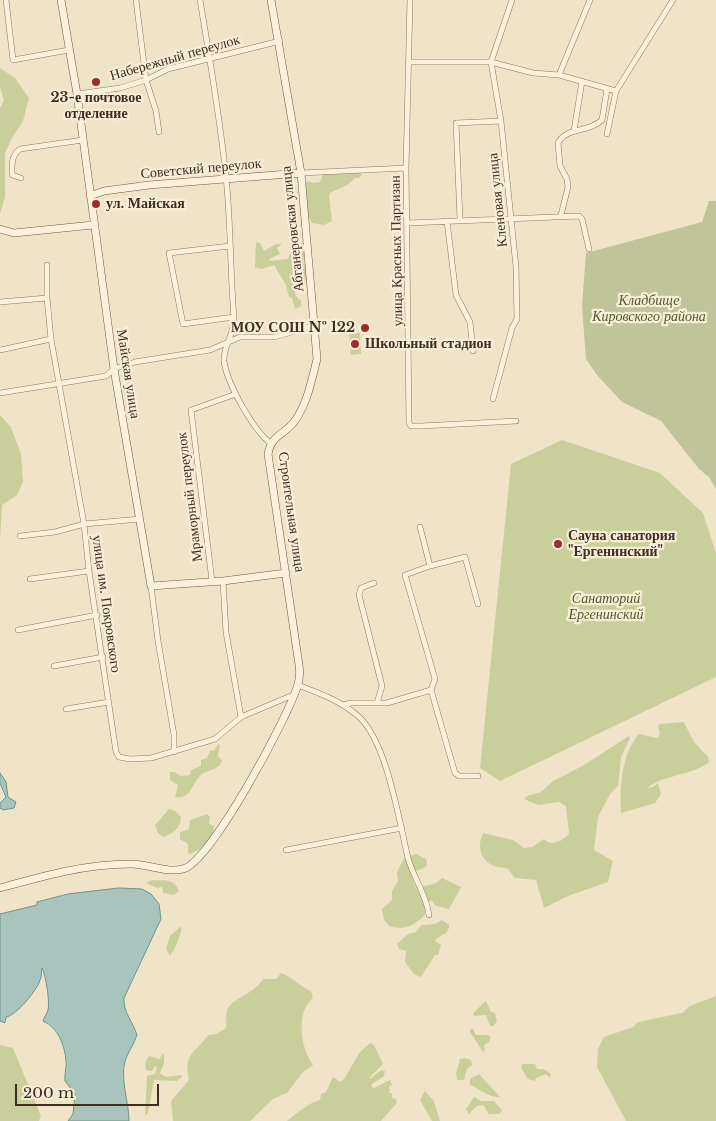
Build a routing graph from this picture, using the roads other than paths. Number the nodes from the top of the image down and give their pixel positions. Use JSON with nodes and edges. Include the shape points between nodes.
{"nodes":[{"id":1,"x":6,"y":0,"type":"edge"},
{"id":2,"x":61,"y":0,"type":"edge"},
{"id":3,"x":136,"y":0,"type":"edge"},
{"id":4,"x":200,"y":0,"type":"edge"},
{"id":5,"x":271,"y":0,"type":"edge"},
{"id":6,"x":410,"y":0,"type":"edge"},
{"id":7,"x":512,"y":0,"type":"edge"},
{"id":8,"x":590,"y":0,"type":"edge"},
{"id":9,"x":673,"y":0,"type":"edge"},
{"id":10,"x":280,"y":41,"type":"junction"},
{"id":11,"x":69,"y":50,"type":"junction"},
{"id":12,"x":210,"y":58,"type":"junction"},
{"id":13,"x":408,"y":62,"type":"junction"},
{"id":14,"x":491,"y":62,"type":"junction"},
{"id":15,"x":559,"y":75,"type":"junction"},
{"id":16,"x":146,"y":80,"type":"junction"},
{"id":17,"x":582,"y":81,"type":"junction"},
{"id":18,"x":607,"y":89,"type":"junction"},
{"id":19,"x":616,"y":91,"type":"junction"},
{"id":20,"x":77,"y":94,"type":"junction"},
{"id":21,"x":500,"y":121,"type":"junction"},
{"id":22,"x":574,"y":131,"type":"junction"},
{"id":23,"x":159,"y":132,"type":"dead end"},
{"id":24,"x":607,"y":134,"type":"dead end"},
{"id":25,"x":83,"y":140,"type":"junction"},
{"id":26,"x":406,"y":168,"type":"junction"},
{"id":27,"x":301,"y":173,"type":"junction"},
{"id":28,"x":21,"y":178,"type":"dead end"},
{"id":29,"x":226,"y":178,"type":"junction"},
{"id":30,"x":90,"y":196,"type":"junction"},
{"id":31,"x":561,"y":215,"type":"junction"},
{"id":32,"x":509,"y":217,"type":"junction"},
{"id":33,"x":460,"y":220,"type":"junction"},
{"id":34,"x":448,"y":221,"type":"junction"},
{"id":35,"x":408,"y":223,"type":"junction"},
{"id":36,"x":93,"y":225,"type":"junction"},
{"id":37,"x":0,"y":229,"type":"edge"},
{"id":38,"x":230,"y":246,"type":"junction"},
{"id":39,"x":590,"y":249,"type":"dead end"},
{"id":40,"x":47,"y":265,"type":"dead end"},
{"id":41,"x":46,"y":298,"type":"junction"},
{"id":42,"x":0,"y":302,"type":"edge"},
{"id":43,"x":234,"y":317,"type":"junction"},
{"id":44,"x":316,"y":325,"type":"junction"},
{"id":45,"x":51,"y":340,"type":"junction"},
{"id":46,"x":228,"y":341,"type":"junction"},
{"id":47,"x":0,"y":350,"type":"edge"},
{"id":48,"x":473,"y":351,"type":"dead end"},
{"id":49,"x":114,"y":369,"type":"junction"},
{"id":50,"x":57,"y":383,"type":"junction"},
{"id":51,"x":0,"y":393,"type":"edge"},
{"id":52,"x":236,"y":394,"type":"junction"},
{"id":53,"x":493,"y":399,"type":"dead end"},
{"id":54,"x":516,"y":421,"type":"dead end"},
{"id":55,"x":270,"y":443,"type":"junction"},
{"id":56,"x":140,"y":518,"type":"junction"},
{"id":57,"x":84,"y":524,"type":"junction"},
{"id":58,"x":420,"y":527,"type":"dead end"},
{"id":59,"x":20,"y":536,"type":"dead end"},
{"id":60,"x":430,"y":566,"type":"junction"},
{"id":61,"x":89,"y":571,"type":"junction"},
{"id":62,"x":286,"y":573,"type":"junction"},
{"id":63,"x":30,"y":579,"type":"dead end"},
{"id":64,"x":212,"y":581,"type":"junction"},
{"id":65,"x":223,"y":581,"type":"junction"},
{"id":66,"x":374,"y":583,"type":"dead end"},
{"id":67,"x":151,"y":586,"type":"junction"},
{"id":68,"x":478,"y":604,"type":"dead end"},
{"id":69,"x":97,"y":615,"type":"junction"},
{"id":70,"x":18,"y":630,"type":"dead end"},
{"id":71,"x":103,"y":657,"type":"junction"},
{"id":72,"x":54,"y":666,"type":"dead end"},
{"id":73,"x":298,"y":685,"type":"junction"},
{"id":74,"x":431,"y":690,"type":"junction"},
{"id":75,"x":293,"y":695,"type":"junction"},
{"id":76,"x":109,"y":702,"type":"junction"},
{"id":77,"x":376,"y":703,"type":"junction"},
{"id":78,"x":343,"y":705,"type":"junction"},
{"id":79,"x":66,"y":709,"type":"dead end"},
{"id":80,"x":241,"y":717,"type":"junction"},
{"id":81,"x":174,"y":752,"type":"junction"},
{"id":82,"x":478,"y":776,"type":"dead end"},
{"id":83,"x":402,"y":828,"type":"junction"},
{"id":84,"x":286,"y":850,"type":"dead end"},
{"id":85,"x":0,"y":888,"type":"edge"},
{"id":86,"x":429,"y":915,"type":"dead end"}],
"edges":[{"from":1,"to":11,"type":"street","via":[[14,60]]},
{"from":2,"to":11,"type":"street","name":"Майская улица"},
{"from":3,"to":16,"type":"street"},
{"from":4,"to":12,"type":"street","name":"Строительная улица"},
{"from":5,"to":10,"type":"street","name":"Абганеровская улица"},
{"from":6,"to":13,"type":"street","name":"улица Красных Партизан"},
{"from":7,"to":14,"type":"street","name":"Кленовая улица"},
{"from":8,"to":15,"type":"street"},
{"from":9,"to":19,"type":"street"},
{"from":10,"to":12,"type":"street","name":"Набережный переулок"},
{"from":10,"to":27,"type":"street","name":"Абганеровская улица"},
{"from":11,"to":20,"type":"street","name":"Майская улица"},
{"from":12,"to":16,"type":"street","name":"Набережный переулок","via":[[168,69]]},
{"from":12,"to":29,"type":"street","name":"Строительная улица"},
{"from":13,"to":14,"type":"street"},
{"from":13,"to":26,"type":"street","name":"улица Красных Партизан"},
{"from":14,"to":15,"type":"street"},
{"from":14,"to":21,"type":"street","name":"Кленовая улица"},
{"from":15,"to":17,"type":"street"},
{"from":16,"to":20,"type":"street","name":"Набережный переулок","via":[[120,88]]},
{"from":16,"to":23,"type":"street"},
{"from":17,"to":18,"type":"street"},
{"from":17,"to":22,"type":"street"},
{"from":18,"to":19,"type":"street"},
{"from":18,"to":22,"type":"street","via":[[602,120],[591,129]]},
{"from":19,"to":24,"type":"street"},
{"from":20,"to":25,"type":"street","name":"Майская улица"},
{"from":21,"to":32,"type":"street","name":"Кленовая улица"},
{"from":21,"to":33,"type":"street","via":[[456,123]]},
{"from":22,"to":31,"type":"street","via":[[560,138],[558,143],[560,166],[568,187]]},
{"from":25,"to":28,"type":"street","via":[[20,149],[13,157],[12,175]]},
{"from":25,"to":30,"type":"street","name":"Майская улица"},
{"from":26,"to":27,"type":"street","name":"Советский переулок"},
{"from":26,"to":35,"type":"street","name":"улица Красных Партизан"},
{"from":27,"to":29,"type":"street","name":"Советский переулок"},
{"from":27,"to":44,"type":"street","name":"Абганеровская улица"},
{"from":29,"to":30,"type":"street","name":"Советский переулок","via":[[104,191]]},
{"from":29,"to":38,"type":"street","name":"Строительная улица"},
{"from":30,"to":36,"type":"street","name":"Майская улица"},
{"from":31,"to":32,"type":"street"},
{"from":31,"to":39,"type":"street","via":[[579,216]]},
{"from":32,"to":33,"type":"street"},
{"from":32,"to":53,"type":"street","name":"Кленовая улица","via":[[516,267],[517,318]]},
{"from":33,"to":34,"type":"street"},
{"from":34,"to":35,"type":"street"},
{"from":34,"to":48,"type":"street","via":[[456,295],[470,322]]},
{"from":35,"to":54,"type":"street","name":"улица Красных Партизан","via":[[409,424]]},
{"from":36,"to":37,"type":"street","via":[[14,234]]},
{"from":36,"to":49,"type":"street","name":"Майская улица"},
{"from":38,"to":43,"type":"street","name":"Строительная улица"},
{"from":38,"to":43,"type":"street","via":[[169,253],[183,324]]},
{"from":40,"to":41,"type":"street","name":"улица им. Покровского"},
{"from":41,"to":42,"type":"street"},
{"from":41,"to":45,"type":"street","name":"улица им. Покровского"},
{"from":43,"to":46,"type":"street","name":"Строительная улица","via":[[234,330]]},
{"from":44,"to":46,"type":"street","via":[[275,337],[240,337]]},
{"from":44,"to":55,"type":"street","name":"Абганеровская улица","via":[[317,359],[304,403],[294,422]]},
{"from":45,"to":47,"type":"street"},
{"from":45,"to":50,"type":"street","name":"улица им. Покровского"},
{"from":46,"to":49,"type":"street","via":[[210,350],[135,362]]},
{"from":46,"to":52,"type":"street","name":"Строительная улица","via":[[224,360]]},
{"from":49,"to":50,"type":"street","via":[[106,376]]},
{"from":49,"to":56,"type":"street","name":"Майская улица"},
{"from":50,"to":51,"type":"street"},
{"from":50,"to":57,"type":"street","name":"улица им. Покровского"},
{"from":52,"to":55,"type":"street","name":"Строительная улица","via":[[260,434]]},
{"from":52,"to":64,"type":"street","name":"Мраморный переулок","via":[[191,410]]},
{"from":55,"to":62,"type":"street","name":"Строительная улица","via":[[269,467]]},
{"from":56,"to":57,"type":"street"},
{"from":56,"to":67,"type":"street","name":"Майская улица"},
{"from":57,"to":59,"type":"street","via":[[55,532]]},
{"from":57,"to":61,"type":"street","name":"улица им. Покровского"},
{"from":58,"to":60,"type":"street"},
{"from":60,"to":68,"type":"street","via":[[466,556]]},
{"from":60,"to":74,"type":"street","via":[[405,575],[435,679]]},
{"from":61,"to":63,"type":"street"},
{"from":61,"to":69,"type":"street","name":"улица им. Покровского"},
{"from":62,"to":65,"type":"street"},
{"from":62,"to":73,"type":"street","name":"Строительная улица","via":[[300,665]]},
{"from":64,"to":65,"type":"street"},
{"from":64,"to":67,"type":"street"},
{"from":65,"to":80,"type":"street","via":[[226,632]]},
{"from":66,"to":77,"type":"street","via":[[361,588],[359,595],[382,686]]},
{"from":67,"to":81,"type":"street","name":"Майская улица"},
{"from":69,"to":70,"type":"street"},
{"from":69,"to":71,"type":"street","name":"улица им. Покровского"},
{"from":71,"to":72,"type":"street"},
{"from":71,"to":76,"type":"street","name":"улица им. Покровского"},
{"from":73,"to":75,"type":"street","name":"Строительная улица"},
{"from":73,"to":78,"type":"street"},
{"from":74,"to":77,"type":"street","via":[[387,703]]},
{"from":74,"to":82,"type":"street","via":[[455,773]]},
{"from":75,"to":80,"type":"street","name":"улица им. Покровского"},
{"from":75,"to":85,"type":"street","name":"Строительная улица","via":[[223,828],[202,856],[190,866],[172,870],[132,864],[97,866]]},
{"from":76,"to":79,"type":"street"},
{"from":76,"to":81,"type":"street","name":"улица им. Покровского","via":[[113,742],[119,757],[150,758]]},
{"from":77,"to":78,"type":"street"},
{"from":78,"to":83,"type":"street","via":[[368,726],[376,740]]},
{"from":80,"to":81,"type":"street","name":"улица им. Покровского","via":[[214,739]]},
{"from":83,"to":84,"type":"street"},
{"from":83,"to":86,"type":"street","via":[[411,870]]}]}
